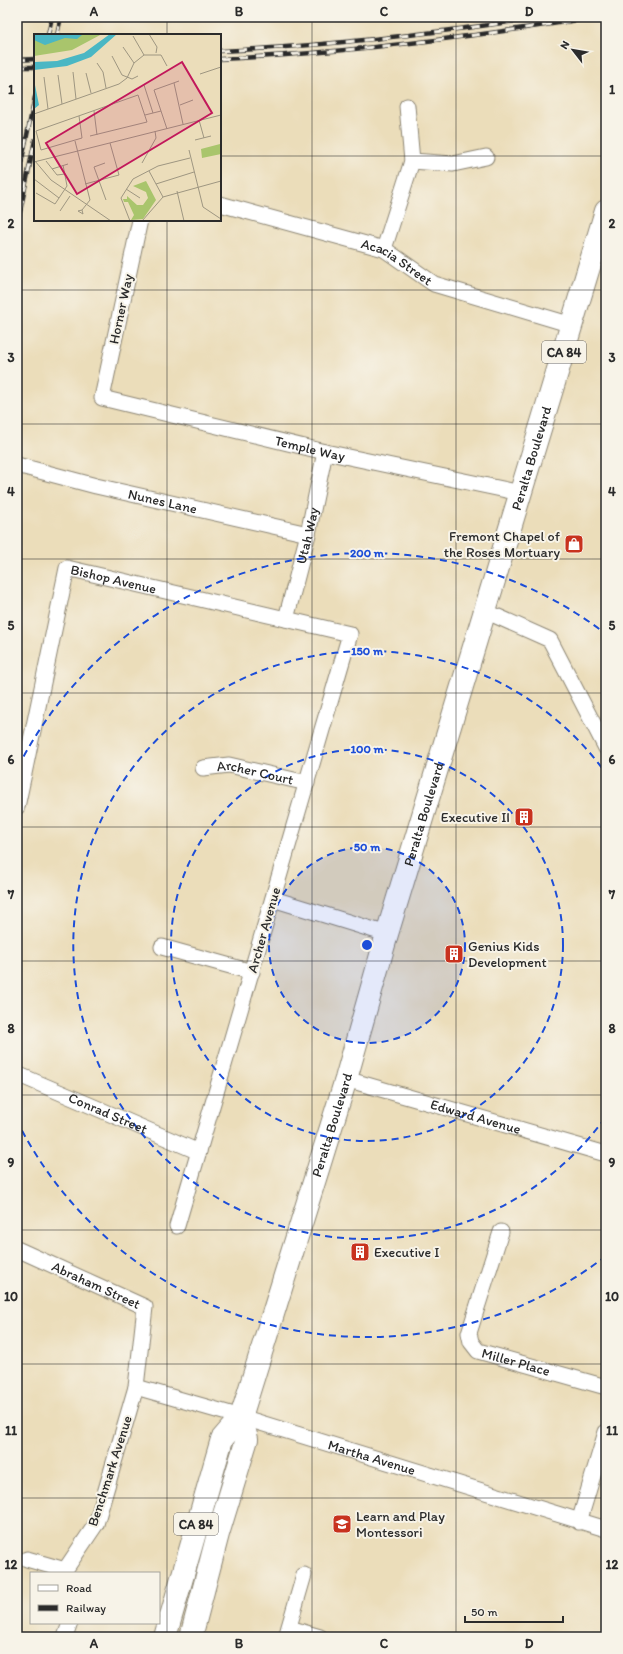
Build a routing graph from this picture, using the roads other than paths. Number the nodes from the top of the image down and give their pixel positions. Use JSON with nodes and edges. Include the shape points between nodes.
{"nodes":[{"id":1,"x":407,"y":106,"type":"dead end"},
{"id":2,"x":486,"y":157,"type":"dead end"},
{"id":3,"x":412,"y":161,"type":"junction"},
{"id":4,"x":221,"y":204,"type":"edge"},
{"id":5,"x":606,"y":211,"type":"edge"},
{"id":6,"x":140,"y":221,"type":"edge"},
{"id":7,"x":384,"y":249,"type":"junction"},
{"id":8,"x":572,"y":325,"type":"junction"},
{"id":9,"x":102,"y":398,"type":"joint"},
{"id":10,"x":325,"y":452,"type":"junction"},
{"id":11,"x":17,"y":465,"type":"edge"},
{"id":12,"x":520,"y":493,"type":"junction"},
{"id":13,"x":308,"y":534,"type":"junction"},
{"id":14,"x":485,"y":611,"type":"junction"},
{"id":15,"x":286,"y":619,"type":"junction"},
{"id":16,"x":350,"y":634,"type":"joint"},
{"id":17,"x":606,"y":748,"type":"edge"},
{"id":18,"x":203,"y":768,"type":"dead end"},
{"id":19,"x":307,"y":783,"type":"junction"},
{"id":20,"x":17,"y":807,"type":"edge"},
{"id":21,"x":273,"y":899,"type":"junction"},
{"id":22,"x":387,"y":934,"type":"junction"},
{"id":23,"x":162,"y":947,"type":"dead end"},
{"id":24,"x":252,"y":972,"type":"junction"},
{"id":25,"x":17,"y":1074,"type":"edge"},
{"id":26,"x":346,"y":1079,"type":"junction"},
{"id":27,"x":199,"y":1152,"type":"junction"},
{"id":28,"x":606,"y":1154,"type":"edge"},
{"id":29,"x":177,"y":1226,"type":"dead end"},
{"id":30,"x":501,"y":1232,"type":"dead end"},
{"id":31,"x":17,"y":1249,"type":"edge"},
{"id":32,"x":136,"y":1387,"type":"junction"},
{"id":33,"x":606,"y":1387,"type":"edge"},
{"id":34,"x":241,"y":1417,"type":"junction"},
{"id":35,"x":606,"y":1432,"type":"edge"},
{"id":36,"x":579,"y":1522,"type":"junction"},
{"id":37,"x":606,"y":1529,"type":"edge"},
{"id":38,"x":27,"y":1559,"type":"dead end"},
{"id":39,"x":65,"y":1571,"type":"edge"},
{"id":40,"x":304,"y":1575,"type":"dead end"},
{"id":41,"x":70,"y":1624,"type":"edge"},
{"id":42,"x":288,"y":1632,"type":"edge"},
{"id":43,"x":65,"y":1637,"type":"edge"},
{"id":44,"x":164,"y":1637,"type":"edge"},
{"id":45,"x":191,"y":1637,"type":"edge"},
{"id":46,"x":320,"y":1637,"type":"edge"}],
"edges":[{"from":1,"to":3,"type":"street"},
{"from":2,"to":3,"type":"street","via":[[453,164]]},
{"from":3,"to":7,"type":"street"},
{"from":4,"to":7,"type":"street","name":"Acacia Street"},
{"from":5,"to":8,"type":"main road","name":"Peralta Boulevard","number":"CA 84"},
{"from":6,"to":9,"type":"street","name":"Horner Way"},
{"from":7,"to":8,"type":"street","name":"Acacia Street","via":[[434,284]]},
{"from":8,"to":12,"type":"main road","name":"Peralta Boulevard","number":"CA 84"},
{"from":9,"to":10,"type":"street","name":"Temple Way"},
{"from":10,"to":12,"type":"street","name":"Temple Way"},
{"from":10,"to":13,"type":"street","name":"Utah Way"},
{"from":11,"to":13,"type":"street","name":"Nunes Lane","via":[[96,486]]},
{"from":12,"to":14,"type":"main road","name":"Peralta Boulevard","number":"CA 84"},
{"from":13,"to":15,"type":"street","name":"Utah Way"},
{"from":14,"to":17,"type":"street","via":[[550,640]]},
{"from":14,"to":22,"type":"main road","name":"Peralta Boulevard","number":"CA 84"},
{"from":15,"to":16,"type":"street","name":"Bishop Avenue"},
{"from":15,"to":20,"type":"street","name":"Bishop Avenue","via":[[67,568]]},
{"from":16,"to":19,"type":"street","name":"Archer Avenue"},
{"from":18,"to":19,"type":"street","name":"Archer Court","via":[[229,765]]},
{"from":19,"to":21,"type":"street","name":"Archer Avenue"},
{"from":21,"to":22,"type":"street"},
{"from":21,"to":24,"type":"street","name":"Archer Avenue"},
{"from":22,"to":26,"type":"main road","name":"Peralta Boulevard","number":"CA 84"},
{"from":23,"to":24,"type":"street"},
{"from":24,"to":27,"type":"street","name":"Archer Avenue"},
{"from":25,"to":27,"type":"street","name":"Conrad Street"},
{"from":26,"to":28,"type":"street","name":"Edward Avenue"},
{"from":26,"to":34,"type":"main road","name":"Peralta Boulevard","number":"CA 84"},
{"from":27,"to":29,"type":"street","name":"Archer Avenue"},
{"from":30,"to":33,"type":"street","name":"Miller Place","via":[[469,1333],[471,1342],[478,1351]]},
{"from":31,"to":32,"type":"street","name":"Abraham Street","via":[[145,1307]]},
{"from":32,"to":34,"type":"street","name":"Martha Avenue"},
{"from":32,"to":39,"type":"street","name":"Benchmark Avenue","via":[[96,1524]]},
{"from":34,"to":36,"type":"street","name":"Martha Avenue"},
{"from":34,"to":44,"type":"main road","name":"Peralta Boulevard","number":"CA 84","via":[[222,1439]]},
{"from":34,"to":45,"type":"main road","number":"CA 84","via":[[247,1439],[218,1534]]},
{"from":35,"to":36,"type":"street"},
{"from":36,"to":37,"type":"street","name":"Martha Avenue"},
{"from":38,"to":39,"type":"street"},
{"from":40,"to":42,"type":"street"},
{"from":41,"to":43,"type":"street"},
{"from":42,"to":46,"type":"street"}]}
